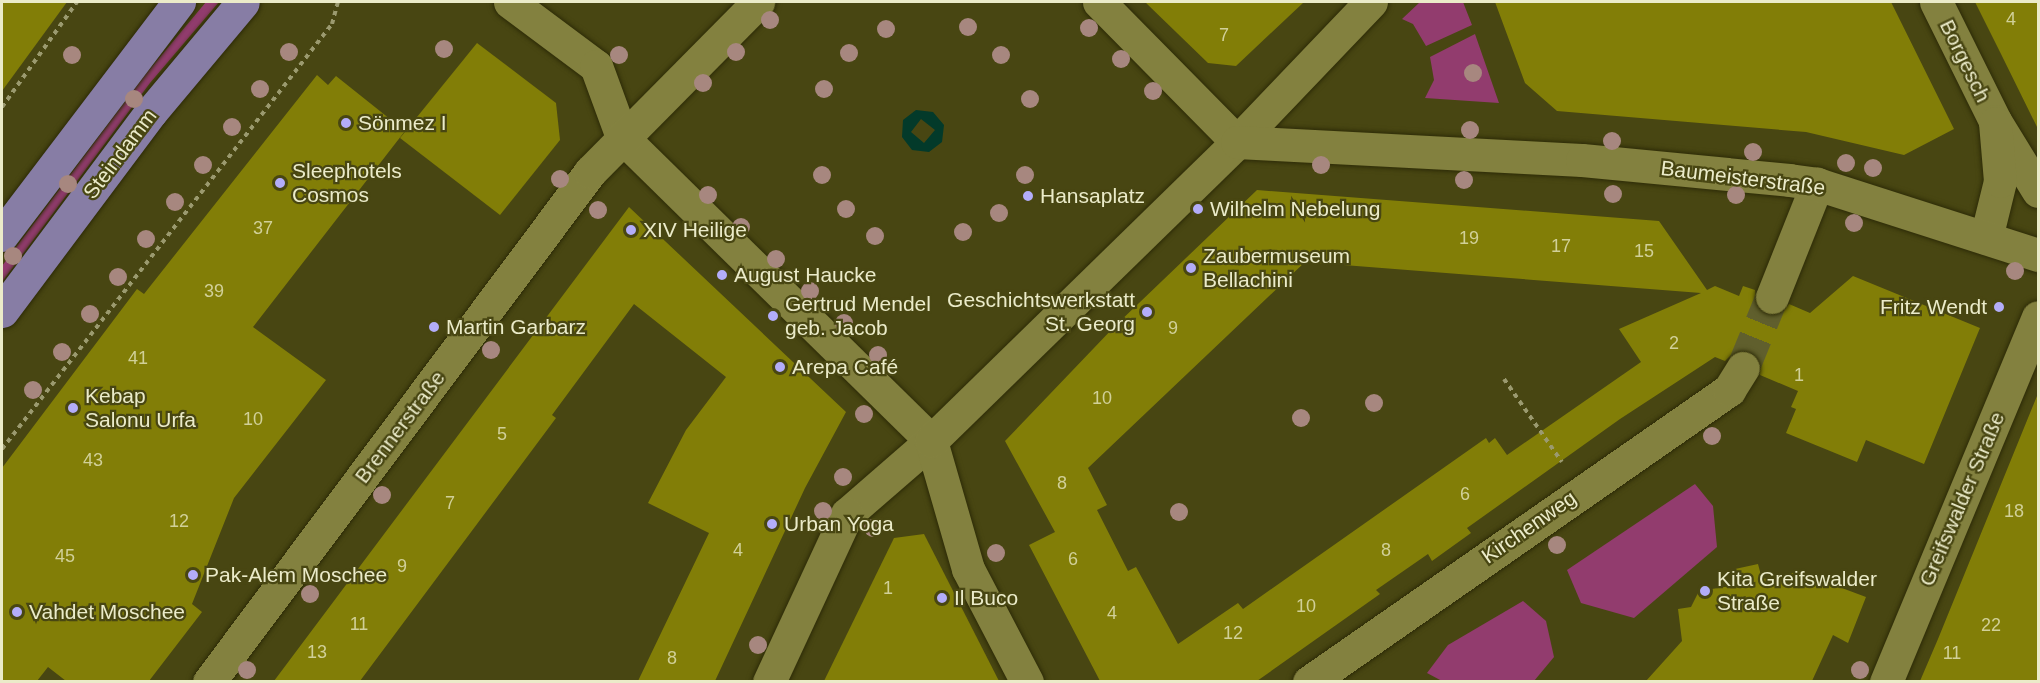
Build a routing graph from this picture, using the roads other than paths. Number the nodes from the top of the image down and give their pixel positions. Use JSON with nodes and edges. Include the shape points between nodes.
{"nodes":[{"id":1,"x":179,"y":2,"type":"edge"},
{"id":2,"x":243,"y":2,"type":"edge"},
{"id":3,"x":510,"y":2,"type":"edge"},
{"id":4,"x":758,"y":2,"type":"edge"},
{"id":5,"x":1099,"y":2,"type":"edge"},
{"id":6,"x":1371,"y":2,"type":"edge"},
{"id":7,"x":1936,"y":2,"type":"edge"},
{"id":8,"x":1995,"y":121,"type":"junction"},
{"id":9,"x":622,"y":137,"type":"junction"},
{"id":10,"x":1237,"y":142,"type":"junction"},
{"id":11,"x":1817,"y":184,"type":"junction"},
{"id":12,"x":2038,"y":191,"type":"edge"},
{"id":13,"x":2,"y":235,"type":"edge"},
{"id":14,"x":1986,"y":238,"type":"junction"},
{"id":15,"x":2038,"y":255,"type":"edge"},
{"id":16,"x":1772,"y":297,"type":"tunnel mouth"},
{"id":17,"x":2,"y":311,"type":"edge"},
{"id":18,"x":2038,"y":317,"type":"edge"},
{"id":19,"x":1743,"y":368,"type":"tunnel mouth"},
{"id":20,"x":930,"y":441,"type":"junction"},
{"id":21,"x":210,"y":681,"type":"edge"},
{"id":22,"x":769,"y":681,"type":"edge"},
{"id":23,"x":1027,"y":681,"type":"edge"},
{"id":24,"x":1309,"y":681,"type":"edge"},
{"id":25,"x":1886,"y":681,"type":"edge"}],
"edges":[{"from":1,"to":13,"type":"main road"},
{"from":2,"to":17,"type":"main road","name":"Steindamm","via":[[151,112]]},
{"from":3,"to":9,"type":"street","via":[[596,66]]},
{"from":4,"to":9,"type":"street","name":"Brennerstraße"},
{"from":5,"to":10,"type":"street"},
{"from":6,"to":10,"type":"street"},
{"from":7,"to":8,"type":"street","name":"Borgesch"},
{"from":8,"to":12,"type":"street","name":"Borgesch"},
{"from":8,"to":14,"type":"street","name":"Borgesch","via":[[2000,181]]},
{"from":9,"to":20,"type":"street"},
{"from":9,"to":21,"type":"street","name":"Brennerstraße","via":[[590,172]]},
{"from":10,"to":11,"type":"street","name":"Baumeisterstraße","via":[[1582,160]]},
{"from":10,"to":20,"type":"street"},
{"from":11,"to":14,"type":"street","name":"Baumeisterstraße"},
{"from":11,"to":16,"type":"street"},
{"from":14,"to":15,"type":"street","name":"Baumeisterstraße"},
{"from":18,"to":25,"type":"street","name":"Greifswalder Straße"},
{"from":19,"to":24,"type":"street","name":"Kirchenweg","via":[[1729,390]]},
{"from":20,"to":22,"type":"street","via":[[847,514]]},
{"from":20,"to":23,"type":"street","via":[[968,569]]}]}
